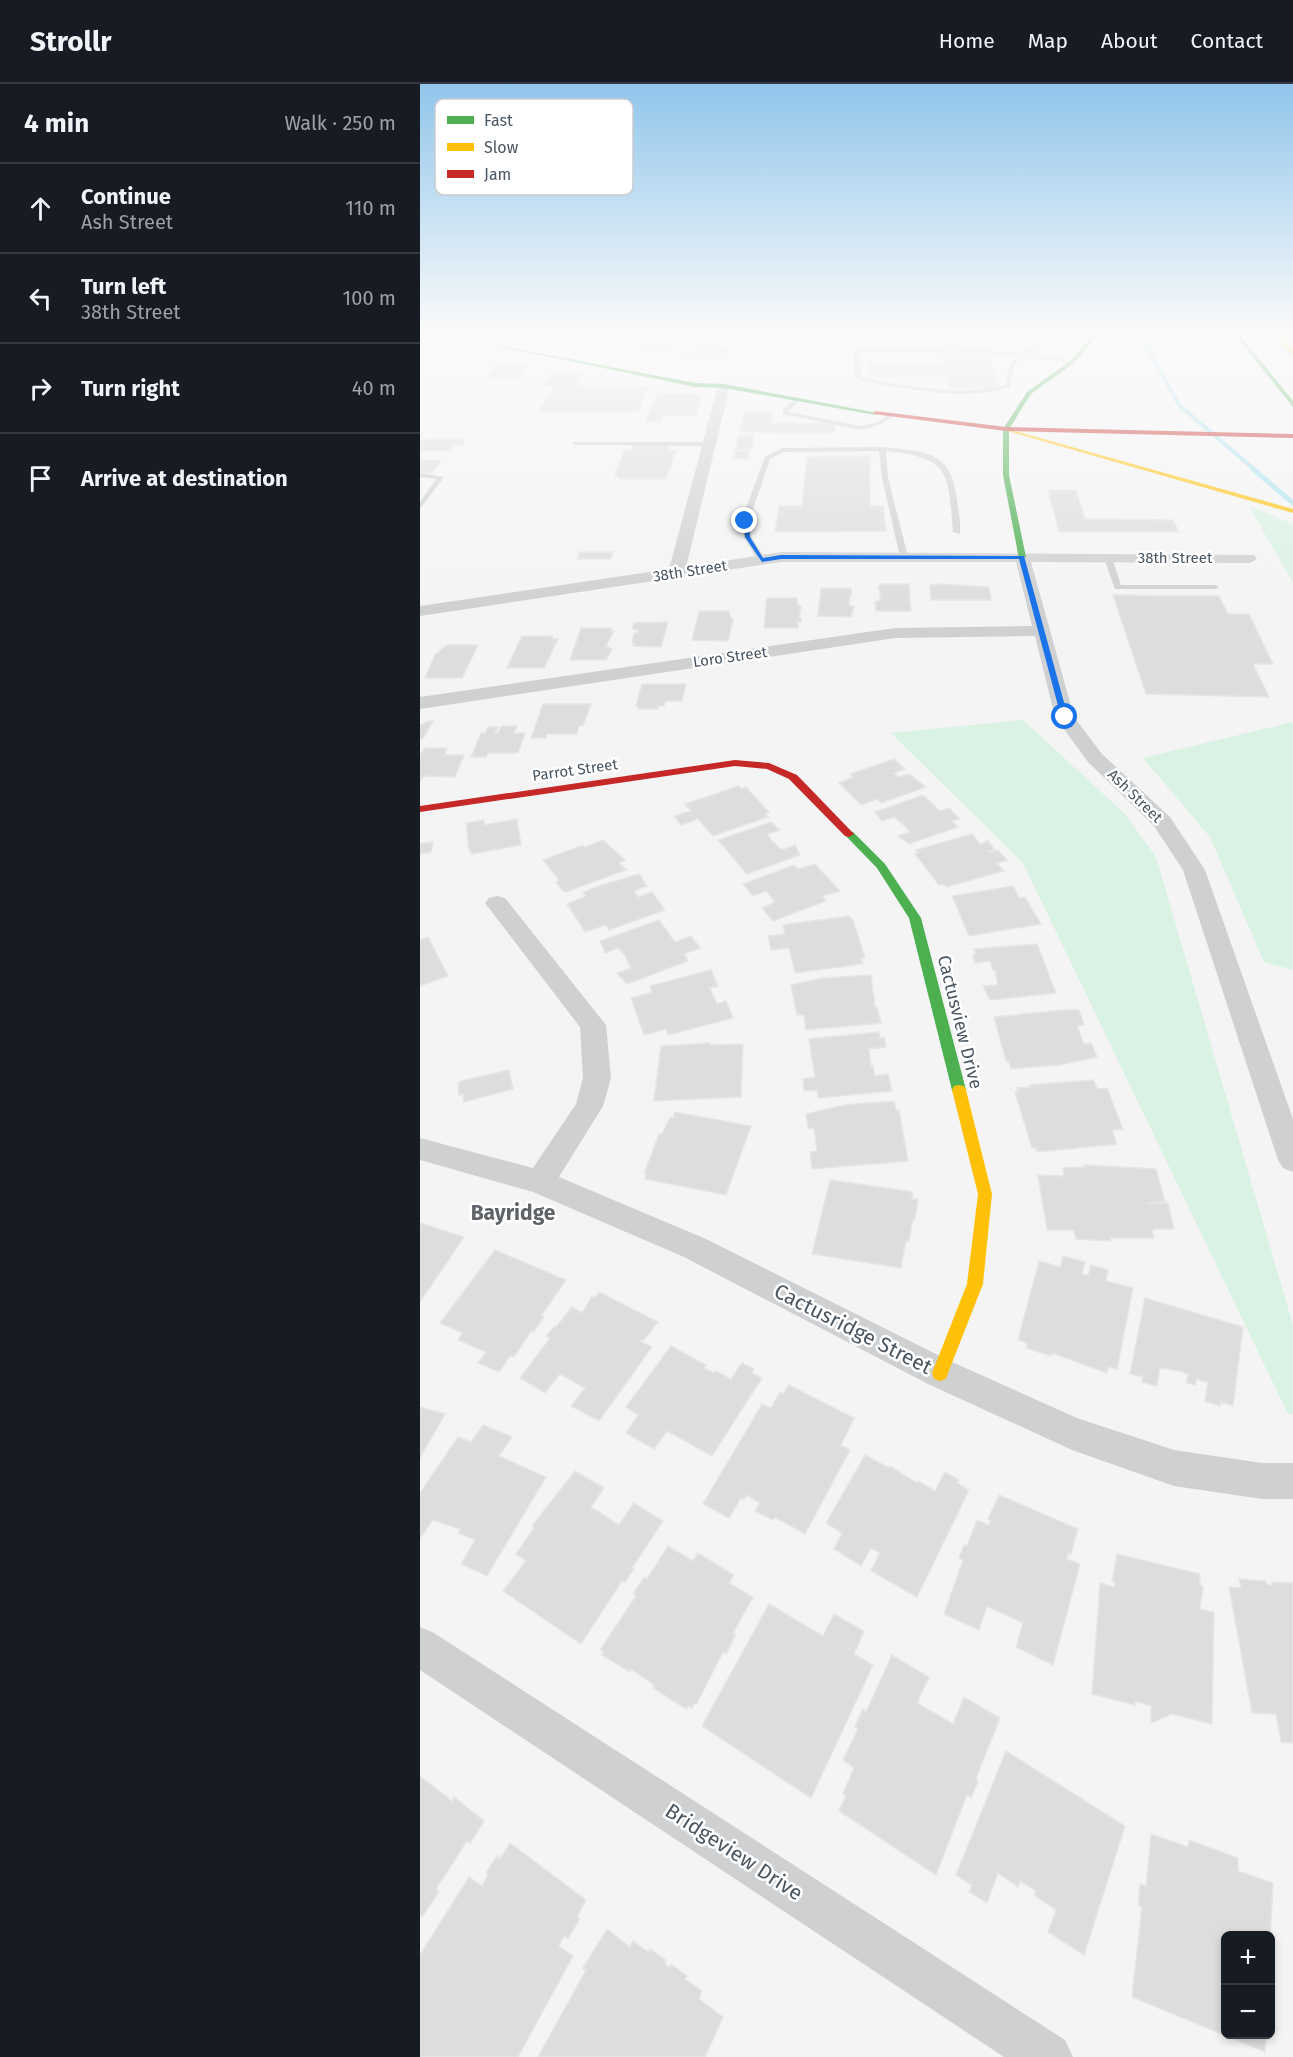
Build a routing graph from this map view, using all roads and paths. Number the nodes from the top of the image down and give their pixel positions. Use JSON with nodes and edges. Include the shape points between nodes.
{"nodes":[{"id":1,"x":715,"y":425,"type":"edge"},
{"id":2,"x":850,"y":425,"type":"edge"},
{"id":3,"x":874,"y":425,"type":"edge"},
{"id":4,"x":971,"y":425,"type":"edge"},
{"id":5,"x":1009,"y":425,"type":"edge"},
{"id":6,"x":1006,"y":429,"type":"junction"},
{"id":7,"x":1293,"y":436,"type":"edge"},
{"id":8,"x":574,"y":443,"type":"dead end"},
{"id":9,"x":711,"y":444,"type":"junction"},
{"id":10,"x":882,"y":449,"type":"junction"},
{"id":11,"x":420,"y":475,"type":"edge"},
{"id":12,"x":420,"y":494,"type":"edge"},
{"id":13,"x":429,"y":494,"type":"junction"},
{"id":14,"x":420,"y":507,"type":"edge"},
{"id":15,"x":1293,"y":511,"type":"edge"},
{"id":16,"x":957,"y":532,"type":"dead end"},
{"id":17,"x":904,"y":557,"type":"junction"},
{"id":18,"x":1022,"y":557,"type":"junction"},
{"id":19,"x":1108,"y":558,"type":"junction"},
{"id":20,"x":1249,"y":558,"type":"dead end"},
{"id":21,"x":762,"y":560,"type":"junction"},
{"id":22,"x":676,"y":573,"type":"junction"},
{"id":23,"x":1215,"y":587,"type":"dead end"},
{"id":24,"x":420,"y":611,"type":"edge"},
{"id":25,"x":1041,"y":632,"type":"junction"},
{"id":26,"x":420,"y":703,"type":"edge"},
{"id":27,"x":735,"y":763,"type":"joint"},
{"id":28,"x":420,"y":809,"type":"edge"},
{"id":29,"x":497,"y":903,"type":"dead end"},
{"id":30,"x":420,"y":1149,"type":"edge"},
{"id":31,"x":1293,"y":1160,"type":"edge"},
{"id":32,"x":540,"y":1182,"type":"junction"},
{"id":33,"x":940,"y":1373,"type":"junction"},
{"id":34,"x":1293,"y":1481,"type":"edge"},
{"id":35,"x":420,"y":1647,"type":"edge"},
{"id":36,"x":1048,"y":2057,"type":"edge"}],
"edges":[{"from":1,"to":9,"type":"street"},
{"from":2,"to":3,"type":"lane"},
{"from":4,"to":6,"type":"main road"},
{"from":5,"to":6,"type":"main road"},
{"from":6,"to":7,"type":"main road"},
{"from":6,"to":15,"type":"main road"},
{"from":6,"to":18,"type":"main road","name":"Ash Street","via":[[1006,475]]},
{"from":8,"to":9,"type":"lane"},
{"from":9,"to":22,"type":"street"},
{"from":10,"to":16,"type":"lane","via":[[945,464],[951,476]]},
{"from":10,"to":17,"type":"lane"},
{"from":10,"to":21,"type":"lane","via":[[782,450],[767,459],[745,521],[748,537]]},
{"from":11,"to":13,"type":"lane","via":[[441,477]]},
{"from":12,"to":13,"type":"lane"},
{"from":13,"to":14,"type":"lane"},
{"from":17,"to":18,"type":"street","name":"38th Street"},
{"from":17,"to":21,"type":"street","name":"38th Street"},
{"from":18,"to":19,"type":"street","name":"38th Street"},
{"from":18,"to":25,"type":"street","name":"Ash Street"},
{"from":19,"to":20,"type":"street","name":"38th Street"},
{"from":19,"to":23,"type":"lane","via":[[1118,587]]},
{"from":21,"to":22,"type":"street","name":"38th Street"},
{"from":22,"to":24,"type":"street","name":"38th Street"},
{"from":25,"to":26,"type":"street","name":"Loro Street","via":[[895,633]]},
{"from":25,"to":31,"type":"street","name":"Ash Street","via":[[1065,717],[1095,758],[1162,822],[1194,870]]},
{"from":27,"to":28,"type":"main road","name":"Parrot Street"},
{"from":27,"to":33,"type":"main road","name":"Cactusview Drive","via":[[769,766],[793,777],[881,866],[915,918],[985,1194],[975,1284]]},
{"from":29,"to":32,"type":"street","via":[[593,1025],[597,1078],[589,1106]]},
{"from":30,"to":32,"type":"street","name":"Cactusridge Street"},
{"from":32,"to":33,"type":"street","name":"Cactusridge Street","via":[[695,1248]]},
{"from":33,"to":34,"type":"street","name":"Cactusridge Street","via":[[1072,1433],[1174,1468],[1262,1481]]},
{"from":35,"to":36,"type":"street","name":"Bridgeview Drive"}]}
